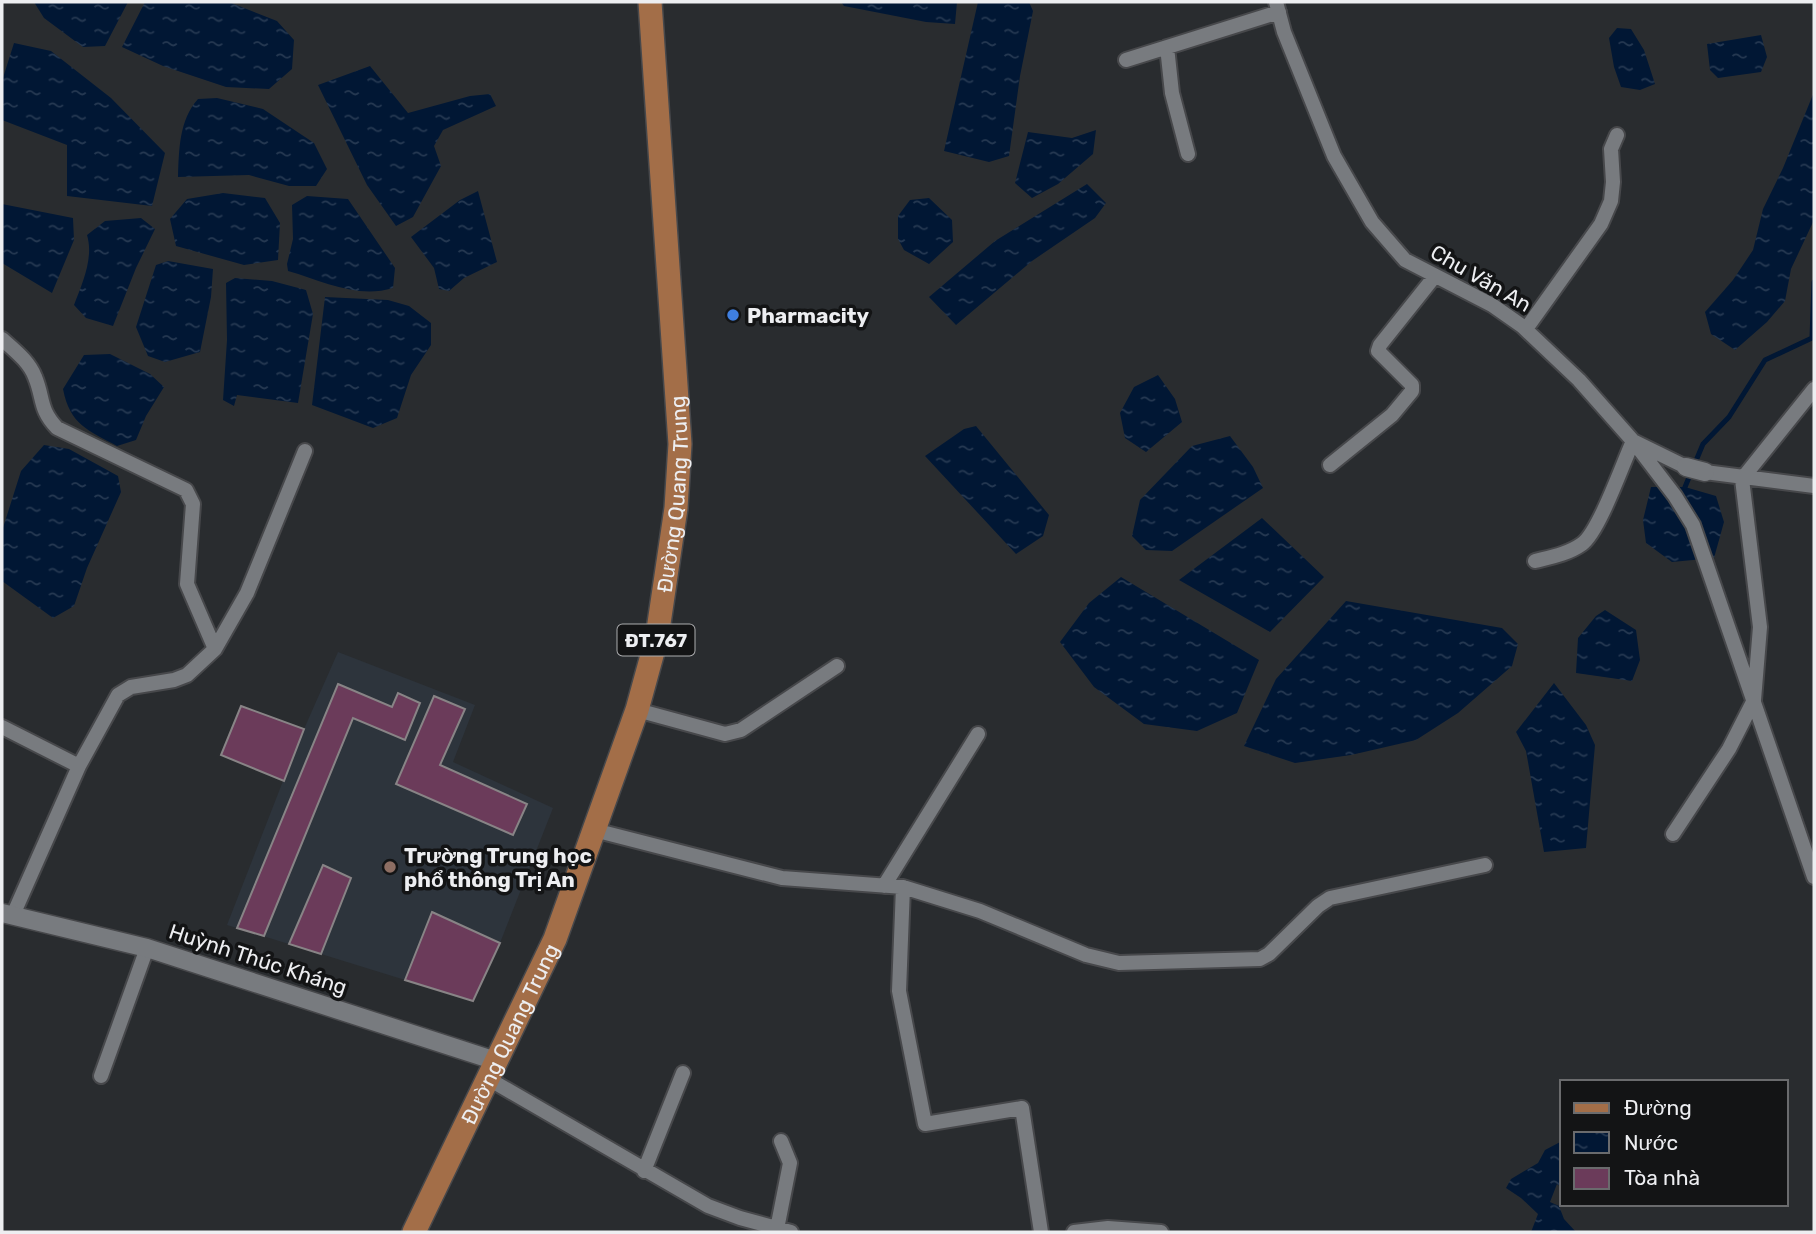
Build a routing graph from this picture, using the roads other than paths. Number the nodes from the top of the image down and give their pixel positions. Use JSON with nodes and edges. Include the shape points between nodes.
{"nodes":[{"id":1,"x":650,"y":2,"type":"edge"},
{"id":2,"x":1277,"y":7,"type":"edge"},
{"id":3,"x":1167,"y":47,"type":"junction"},
{"id":4,"x":1126,"y":60,"type":"dead end"},
{"id":5,"x":1617,"y":135,"type":"dead end"},
{"id":6,"x":1188,"y":154,"type":"dead end"},
{"id":7,"x":1435,"y":276,"type":"junction"},
{"id":8,"x":1525,"y":329,"type":"junction"},
{"id":9,"x":2,"y":339,"type":"edge"},
{"id":10,"x":1814,"y":389,"type":"edge"},
{"id":11,"x":1633,"y":441,"type":"junction"},
{"id":12,"x":305,"y":451,"type":"dead end"},
{"id":13,"x":1330,"y":465,"type":"dead end"},
{"id":14,"x":1686,"y":467,"type":"joint"},
{"id":15,"x":1705,"y":472,"type":"joint"},
{"id":16,"x":1742,"y":479,"type":"junction"},
{"id":17,"x":1814,"y":486,"type":"edge"},
{"id":18,"x":1535,"y":561,"type":"dead end"},
{"id":19,"x":215,"y":649,"type":"junction"},
{"id":20,"x":837,"y":666,"type":"dead end"},
{"id":21,"x":1754,"y":700,"type":"junction"},
{"id":22,"x":637,"y":710,"type":"junction"},
{"id":23,"x":2,"y":727,"type":"edge"},
{"id":24,"x":978,"y":734,"type":"dead end"},
{"id":25,"x":79,"y":766,"type":"junction"},
{"id":26,"x":594,"y":830,"type":"junction"},
{"id":27,"x":1673,"y":834,"type":"dead end"},
{"id":28,"x":1485,"y":865,"type":"dead end"},
{"id":29,"x":1814,"y":877,"type":"edge"},
{"id":30,"x":884,"y":886,"type":"junction"},
{"id":31,"x":903,"y":887,"type":"junction"},
{"id":32,"x":7,"y":914,"type":"edge"},
{"id":33,"x":147,"y":948,"type":"junction"},
{"id":34,"x":492,"y":1070,"type":"junction"},
{"id":35,"x":683,"y":1073,"type":"dead end"},
{"id":36,"x":101,"y":1076,"type":"dead end"},
{"id":37,"x":780,"y":1141,"type":"dead end"},
{"id":38,"x":644,"y":1171,"type":"junction"},
{"id":39,"x":784,"y":1231,"type":"edge"},
{"id":40,"x":414,"y":1232,"type":"edge"},
{"id":41,"x":1041,"y":1232,"type":"edge"},
{"id":42,"x":1074,"y":1232,"type":"edge"},
{"id":43,"x":1161,"y":1232,"type":"edge"}],
"edges":[{"from":1,"to":22,"type":"main road","name":"Đường Quang Trung","number":"ĐT.767","via":[[680,444],[657,637]]},
{"from":2,"to":3,"type":"street"},
{"from":2,"to":7,"type":"street","name":"Chu Văn An","via":[[1334,156],[1366,211],[1405,260]]},
{"from":3,"to":4,"type":"street"},
{"from":3,"to":6,"type":"street","via":[[1172,93]]},
{"from":5,"to":8,"type":"street","via":[[1611,149],[1611,201],[1601,224]]},
{"from":7,"to":8,"type":"street","name":"Chu Văn An","via":[[1492,305]]},
{"from":7,"to":13,"type":"street","via":[[1378,351],[1412,385],[1412,391],[1392,415]]},
{"from":8,"to":11,"type":"street","name":"Chu Văn An"},
{"from":9,"to":19,"type":"street","via":[[26,361],[46,417],[57,428],[191,496],[187,584]]},
{"from":10,"to":16,"type":"street"},
{"from":11,"to":14,"type":"street","name":"Chu Văn An"},
{"from":11,"to":18,"type":"street","via":[[1585,543]]},
{"from":11,"to":21,"type":"street","via":[[1693,525]]},
{"from":12,"to":19,"type":"street","via":[[247,593]]},
{"from":14,"to":15,"type":"street","name":"Chu Văn An"},
{"from":15,"to":16,"type":"street","name":"Chu Văn An"},
{"from":16,"to":17,"type":"street","name":"Chu Văn An"},
{"from":16,"to":21,"type":"street","via":[[1760,627]]},
{"from":19,"to":25,"type":"street","via":[[187,675],[131,687],[118,695]]},
{"from":20,"to":22,"type":"street","via":[[734,733]]},
{"from":21,"to":27,"type":"street","via":[[1729,749]]},
{"from":21,"to":29,"type":"street"},
{"from":22,"to":26,"type":"main road","name":"Đường Quang Trung","number":"ĐT.767"},
{"from":23,"to":25,"type":"street"},
{"from":24,"to":30,"type":"street"},
{"from":25,"to":32,"type":"street"},
{"from":26,"to":30,"type":"street","via":[[782,878]]},
{"from":26,"to":34,"type":"main road","name":"Đường Quang Trung","number":"ĐT.767","via":[[555,939]]},
{"from":28,"to":31,"type":"street","via":[[1330,898],[1269,954],[1252,961],[1119,963]]},
{"from":30,"to":31,"type":"street"},
{"from":31,"to":41,"type":"street","via":[[899,991],[925,1124],[1022,1108]]},
{"from":32,"to":33,"type":"street","name":"Huỳnh Thúc Kháng"},
{"from":33,"to":34,"type":"street","name":"Huỳnh Thúc Kháng"},
{"from":33,"to":36,"type":"street"},
{"from":34,"to":38,"type":"street"},
{"from":34,"to":40,"type":"main road","name":"Đường Quang Trung","number":"ĐT.767"},
{"from":35,"to":38,"type":"street"},
{"from":37,"to":39,"type":"street","via":[[790,1163]]},
{"from":38,"to":39,"type":"street","via":[[708,1206]]},
{"from":42,"to":43,"type":"street","via":[[1108,1228]]}]}
